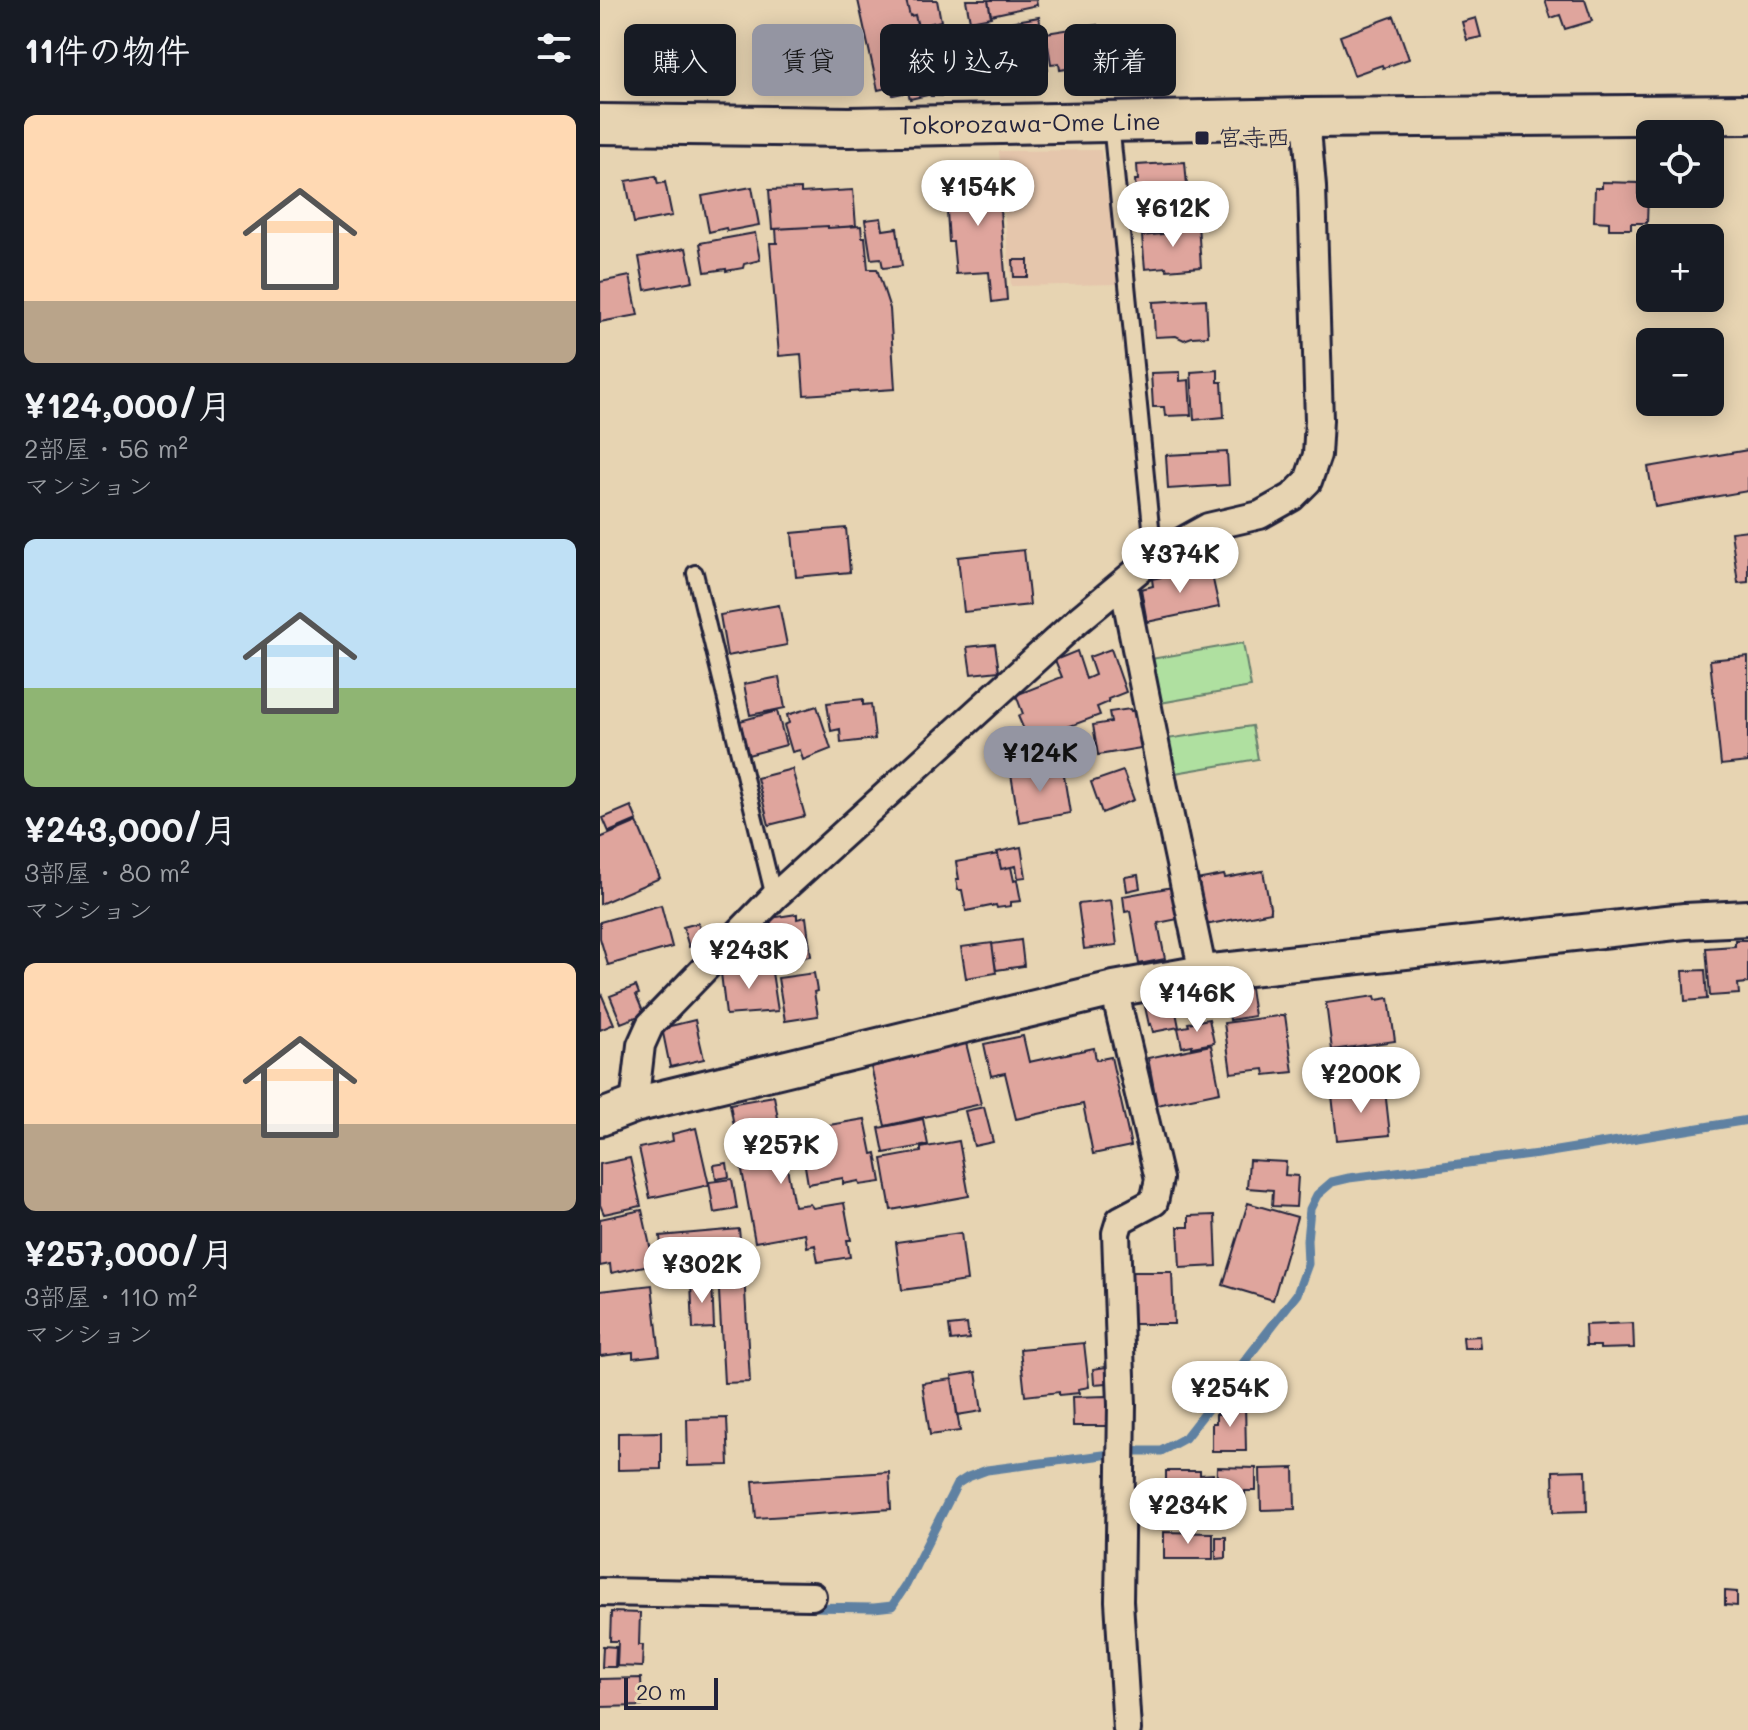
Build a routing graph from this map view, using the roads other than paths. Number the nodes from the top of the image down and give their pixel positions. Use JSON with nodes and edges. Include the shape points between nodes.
{"nodes":[{"id":1,"x":1748,"y":114,"type":"edge"},
{"id":2,"x":1306,"y":118,"type":"junction"},
{"id":3,"x":1111,"y":123,"type":"junction"},
{"id":4,"x":600,"y":124,"type":"edge"},
{"id":5,"x":1154,"y":557,"type":"junction"},
{"id":6,"x":695,"y":573,"type":"dead end"},
{"id":7,"x":1123,"y":583,"type":"junction"},
{"id":8,"x":774,"y":897,"type":"junction"},
{"id":9,"x":1748,"y":918,"type":"edge"},
{"id":10,"x":1203,"y":973,"type":"junction"},
{"id":11,"x":1114,"y":989,"type":"junction"},
{"id":12,"x":634,"y":1105,"type":"junction"},
{"id":13,"x":600,"y":1118,"type":"edge"},
{"id":14,"x":600,"y":1592,"type":"edge"},
{"id":15,"x":812,"y":1596,"type":"dead end"},
{"id":16,"x":1127,"y":1730,"type":"edge"}],
"edges":[{"from":1,"to":2,"type":"main road","name":"Tokorozawa-Ome Line"},
{"from":2,"to":3,"type":"main road","name":"Tokorozawa-Ome Line"},
{"from":2,"to":5,"type":"street","via":[[1319,420],[1317,455],[1308,481],[1260,515],[1208,527]]},
{"from":3,"to":4,"type":"main road","name":"Tokorozawa-Ome Line"},
{"from":3,"to":5,"type":"lane"},
{"from":5,"to":7,"type":"street"},
{"from":6,"to":8,"type":"lane"},
{"from":7,"to":8,"type":"street"},
{"from":7,"to":10,"type":"street"},
{"from":8,"to":12,"type":"street","via":[[650,1025],[641,1045]]},
{"from":9,"to":10,"type":"street"},
{"from":10,"to":11,"type":"street"},
{"from":11,"to":12,"type":"street"},
{"from":11,"to":16,"type":"street","via":[[1159,1179],[1154,1202],[1120,1220],[1116,1233],[1122,1405],[1119,1601]]},
{"from":12,"to":13,"type":"street"},
{"from":14,"to":15,"type":"street"}]}
